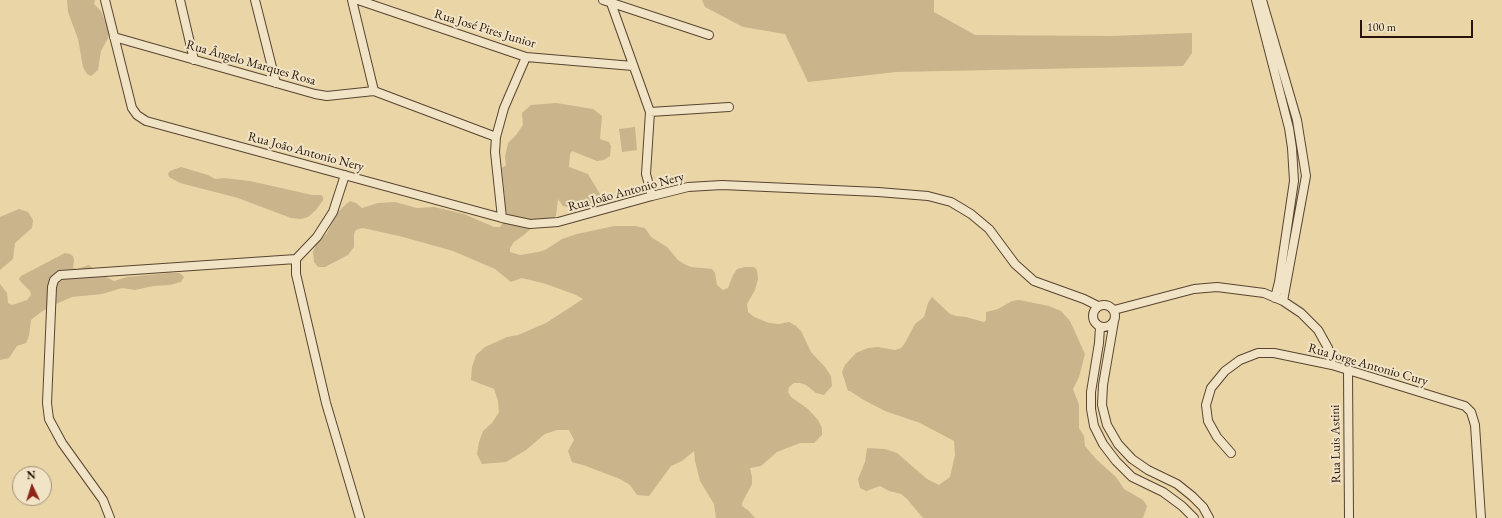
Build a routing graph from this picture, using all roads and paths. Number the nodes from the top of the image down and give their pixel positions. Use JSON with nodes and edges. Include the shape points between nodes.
{"nodes":[{"id":1,"x":105,"y":0,"type":"edge"},
{"id":2,"x":180,"y":0,"type":"edge"},
{"id":3,"x":254,"y":0,"type":"edge"},
{"id":4,"x":352,"y":0,"type":"edge"},
{"id":5,"x":358,"y":0,"type":"edge"},
{"id":6,"x":1256,"y":0,"type":"edge"},
{"id":7,"x":1262,"y":0,"type":"edge"},
{"id":8,"x":607,"y":1,"type":"edge"},
{"id":9,"x":709,"y":35,"type":"dead end"},
{"id":10,"x":114,"y":37,"type":"junction"},
{"id":11,"x":526,"y":57,"type":"junction"},
{"id":12,"x":194,"y":60,"type":"junction"},
{"id":13,"x":633,"y":66,"type":"junction"},
{"id":14,"x":276,"y":83,"type":"junction"},
{"id":15,"x":374,"y":91,"type":"junction"},
{"id":16,"x":729,"y":107,"type":"dead end"},
{"id":17,"x":650,"y":112,"type":"junction"},
{"id":18,"x":496,"y":137,"type":"junction"},
{"id":19,"x":1297,"y":147,"type":"junction"},
{"id":20,"x":345,"y":176,"type":"junction"},
{"id":21,"x":1294,"y":182,"type":"junction"},
{"id":22,"x":1305,"y":182,"type":"junction"},
{"id":23,"x":652,"y":196,"type":"junction"},
{"id":24,"x":502,"y":218,"type":"junction"},
{"id":25,"x":296,"y":259,"type":"junction"},
{"id":26,"x":1279,"y":300,"type":"junction"},
{"id":27,"x":1098,"y":306,"type":"junction"},
{"id":28,"x":1114,"y":310,"type":"junction"},
{"id":29,"x":1114,"y":321,"type":"junction"},
{"id":30,"x":1100,"y":327,"type":"junction"},
{"id":31,"x":1332,"y":365,"type":"junction"},
{"id":32,"x":1348,"y":370,"type":"junction"},
{"id":33,"x":1230,"y":453,"type":"dead end"},
{"id":34,"x":110,"y":518,"type":"edge"},
{"id":35,"x":360,"y":518,"type":"edge"},
{"id":36,"x":1194,"y":518,"type":"edge"},
{"id":37,"x":1209,"y":518,"type":"edge"},
{"id":38,"x":1349,"y":518,"type":"edge"},
{"id":39,"x":1481,"y":518,"type":"edge"}],
"edges":[{"from":1,"to":10,"type":"street"},
{"from":2,"to":12,"type":"street"},
{"from":3,"to":14,"type":"street"},
{"from":4,"to":15,"type":"street"},
{"from":5,"to":11,"type":"street","name":"Rua José Pires Junior"},
{"from":6,"to":19,"type":"street","via":[[1289,128]]},
{"from":7,"to":19,"type":"street","via":[[1297,120]]},
{"from":8,"to":9,"type":"street"},
{"from":8,"to":13,"type":"street"},
{"from":10,"to":12,"type":"street","name":"Rua Ângelo Marques Rosa"},
{"from":10,"to":20,"type":"street","name":"Rua João Antonio Nery","via":[[132,108],[146,121]]},
{"from":11,"to":13,"type":"street","name":"Rua José Pires Junior"},
{"from":11,"to":18,"type":"street","via":[[504,108]]},
{"from":12,"to":14,"type":"street","name":"Rua Ângelo Marques Rosa"},
{"from":13,"to":17,"type":"street"},
{"from":14,"to":15,"type":"street","name":"Rua Ângelo Marques Rosa","via":[[327,96]]},
{"from":15,"to":18,"type":"street","name":"Rua Ângelo Marques Rosa"},
{"from":16,"to":17,"type":"street"},
{"from":17,"to":23,"type":"street","via":[[646,174]]},
{"from":18,"to":24,"type":"street","via":[[495,152]]},
{"from":19,"to":21,"type":"street"},
{"from":19,"to":22,"type":"street","via":[[1306,176]]},
{"from":20,"to":24,"type":"street","name":"Rua João Antonio Nery"},
{"from":20,"to":25,"type":"street","via":[[333,212],[317,237]]},
{"from":21,"to":22,"type":"street"},
{"from":21,"to":26,"type":"street","via":[[1280,276]]},
{"from":22,"to":26,"type":"street"},
{"from":23,"to":24,"type":"street","name":"Rua João Antonio Nery","via":[[558,222],[530,224]]},
{"from":23,"to":27,"type":"street","name":"Rua João Antonio Nery","via":[[688,187],[722,184],[928,196],[951,202],[989,228],[1015,264],[1034,281]]},
{"from":25,"to":34,"type":"street","via":[[60,275],[54,280],[47,403],[49,419],[62,443],[103,500]]},
{"from":25,"to":35,"type":"street","via":[[296,274],[326,403]]},
{"from":26,"to":28,"type":"street","via":[[1264,294],[1217,287],[1194,289]]},
{"from":26,"to":31,"type":"street","via":[[1301,312],[1318,330],[1328,348]]},
{"from":27,"to":28,"type":"street","via":[[1107,305]]},
{"from":27,"to":30,"type":"street","via":[[1092,316],[1093,321]]},
{"from":28,"to":29,"type":"street"},
{"from":29,"to":30,"type":"street","via":[[1108,327]]},
{"from":29,"to":37,"type":"street","via":[[1103,385],[1102,405],[1107,425],[1118,444],[1132,459],[1177,484],[1203,507]]},
{"from":30,"to":36,"type":"street","via":[[1091,392],[1094,426],[1103,444],[1132,477],[1163,492]]},
{"from":31,"to":32,"type":"street","name":"Rua Jorge Antonio Cury"},
{"from":31,"to":33,"type":"street","name":"Rua Jorge Antonio Cury","via":[[1274,353],[1258,353],[1240,360],[1225,371],[1211,388],[1206,405],[1208,421]]},
{"from":32,"to":38,"type":"street","name":"Rua Luis Astini"},
{"from":32,"to":39,"type":"street","name":"Rua Jorge Antonio Cury","via":[[1465,406],[1472,412]]}]}
